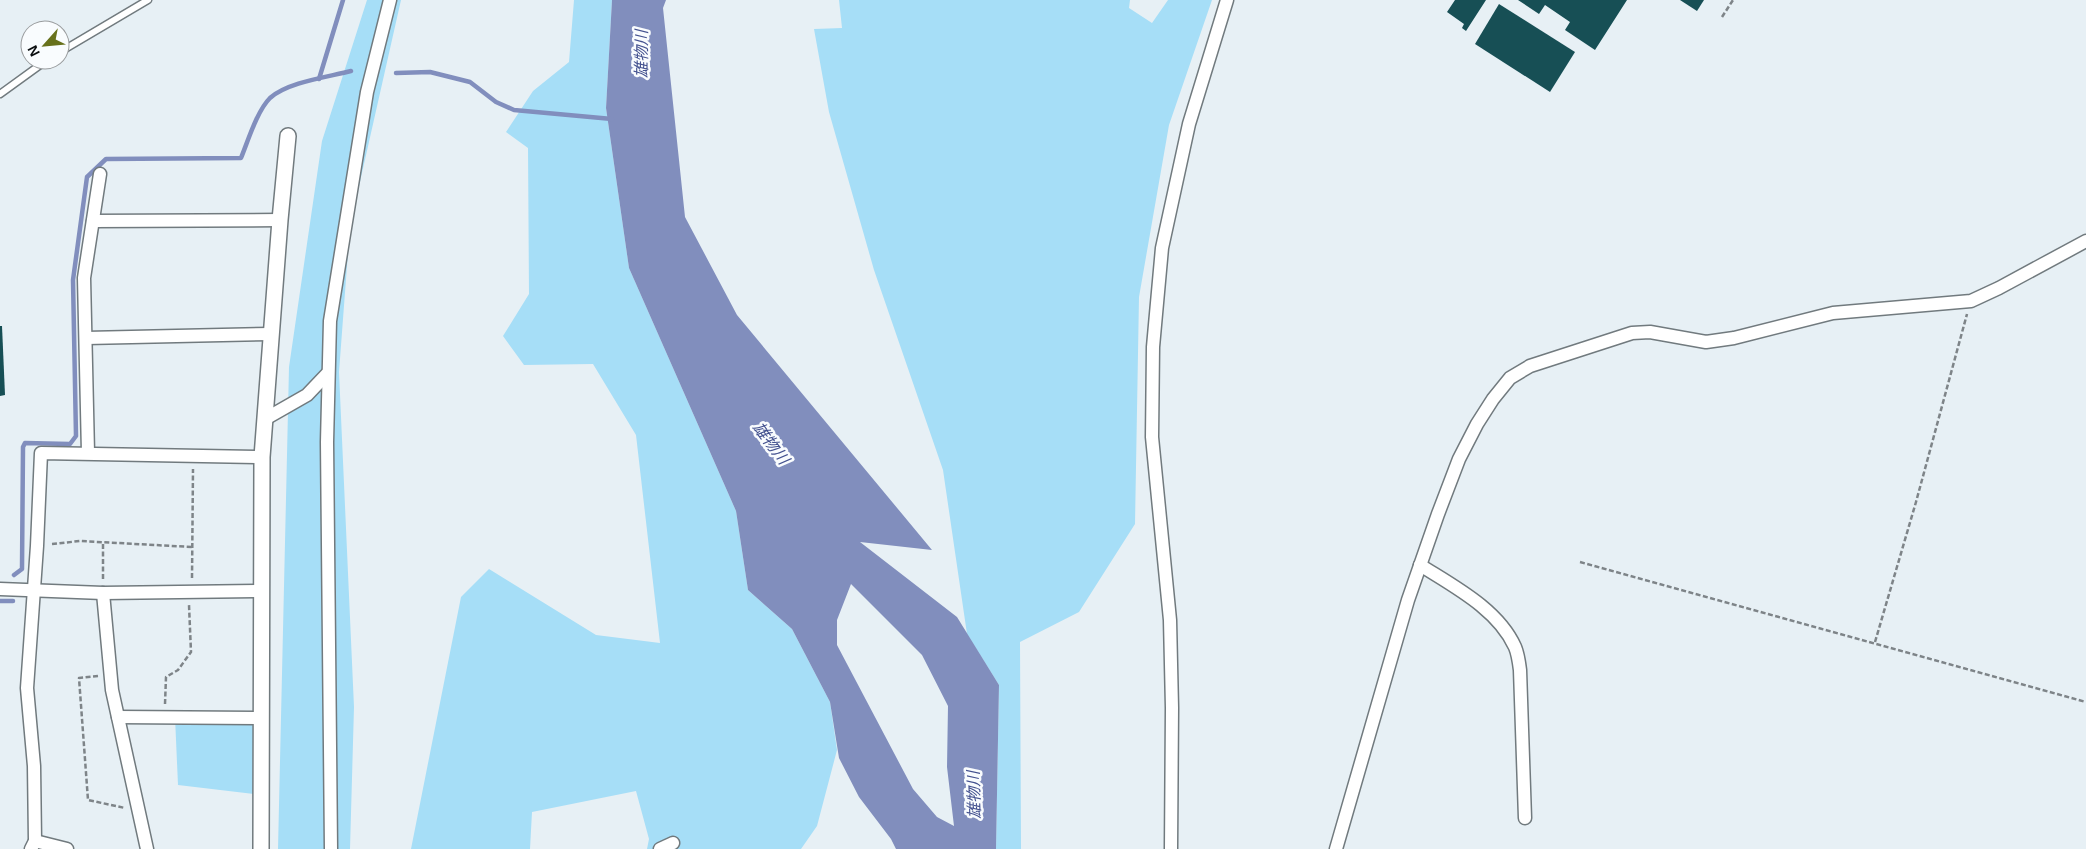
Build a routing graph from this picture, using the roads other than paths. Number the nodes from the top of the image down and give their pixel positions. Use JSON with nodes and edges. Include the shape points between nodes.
{"nodes":[{"id":1,"x":148,"y":0,"type":"edge"},
{"id":2,"x":390,"y":0,"type":"edge"},
{"id":3,"x":1227,"y":0,"type":"edge"},
{"id":4,"x":70,"y":46,"type":"edge"},
{"id":5,"x":33,"y":70,"type":"edge"},
{"id":6,"x":0,"y":94,"type":"edge"},
{"id":7,"x":288,"y":136,"type":"dead end"},
{"id":8,"x":100,"y":174,"type":"dead end"},
{"id":9,"x":280,"y":220,"type":"junction"},
{"id":10,"x":93,"y":221,"type":"junction"},
{"id":11,"x":2086,"y":241,"type":"edge"},
{"id":12,"x":271,"y":334,"type":"junction"},
{"id":13,"x":86,"y":338,"type":"junction"},
{"id":14,"x":327,"y":374,"type":"junction"},
{"id":15,"x":265,"y":419,"type":"junction"},
{"id":16,"x":88,"y":453,"type":"junction"},
{"id":17,"x":262,"y":457,"type":"junction"},
{"id":18,"x":1420,"y":565,"type":"junction"},
{"id":19,"x":0,"y":589,"type":"edge"},
{"id":20,"x":35,"y":591,"type":"junction"},
{"id":21,"x":262,"y":591,"type":"junction"},
{"id":22,"x":103,"y":593,"type":"junction"},
{"id":23,"x":118,"y":717,"type":"junction"},
{"id":24,"x":262,"y":718,"type":"junction"},
{"id":25,"x":1526,"y":818,"type":"dead end"},
{"id":26,"x":674,"y":843,"type":"dead end"},
{"id":27,"x":33,"y":845,"type":"edge"},
{"id":28,"x":67,"y":849,"type":"edge"},
{"id":29,"x":147,"y":849,"type":"edge"},
{"id":30,"x":261,"y":849,"type":"edge"},
{"id":31,"x":331,"y":849,"type":"edge"},
{"id":32,"x":660,"y":849,"type":"edge"},
{"id":33,"x":1171,"y":849,"type":"edge"},
{"id":34,"x":1336,"y":849,"type":"edge"}],
"edges":[{"from":1,"to":4,"type":"lane"},
{"from":2,"to":14,"type":"street","via":[[367,92],[343,233],[330,321]]},
{"from":3,"to":33,"type":"street","via":[[1189,124],[1162,248],[1153,347],[1152,437],[1170,620]]},
{"from":5,"to":6,"type":"lane"},
{"from":7,"to":9,"type":"street"},
{"from":8,"to":10,"type":"street"},
{"from":9,"to":10,"type":"street"},
{"from":9,"to":12,"type":"street"},
{"from":10,"to":13,"type":"street","via":[[84,278]]},
{"from":11,"to":18,"type":"street","via":[[1970,301],[1832,313],[1706,342],[1650,332],[1632,334],[1530,366],[1510,378],[1477,424],[1459,459]]},
{"from":12,"to":13,"type":"street"},
{"from":12,"to":15,"type":"street"},
{"from":13,"to":16,"type":"street"},
{"from":14,"to":15,"type":"street","via":[[307,395]]},
{"from":14,"to":31,"type":"street"},
{"from":15,"to":17,"type":"street"},
{"from":16,"to":17,"type":"street"},
{"from":16,"to":20,"type":"street","via":[[40,453]]},
{"from":17,"to":21,"type":"street"},
{"from":18,"to":25,"type":"street","via":[[1482,607],[1515,646],[1520,670]]},
{"from":18,"to":34,"type":"street"},
{"from":19,"to":20,"type":"street"},
{"from":20,"to":22,"type":"street"},
{"from":20,"to":27,"type":"street","via":[[27,688],[34,766]]},
{"from":21,"to":22,"type":"street"},
{"from":21,"to":24,"type":"street"},
{"from":22,"to":23,"type":"street","via":[[110,674]]},
{"from":23,"to":24,"type":"street"},
{"from":23,"to":29,"type":"street"},
{"from":24,"to":30,"type":"street"},
{"from":26,"to":32,"type":"street"},
{"from":27,"to":28,"type":"street"}]}
